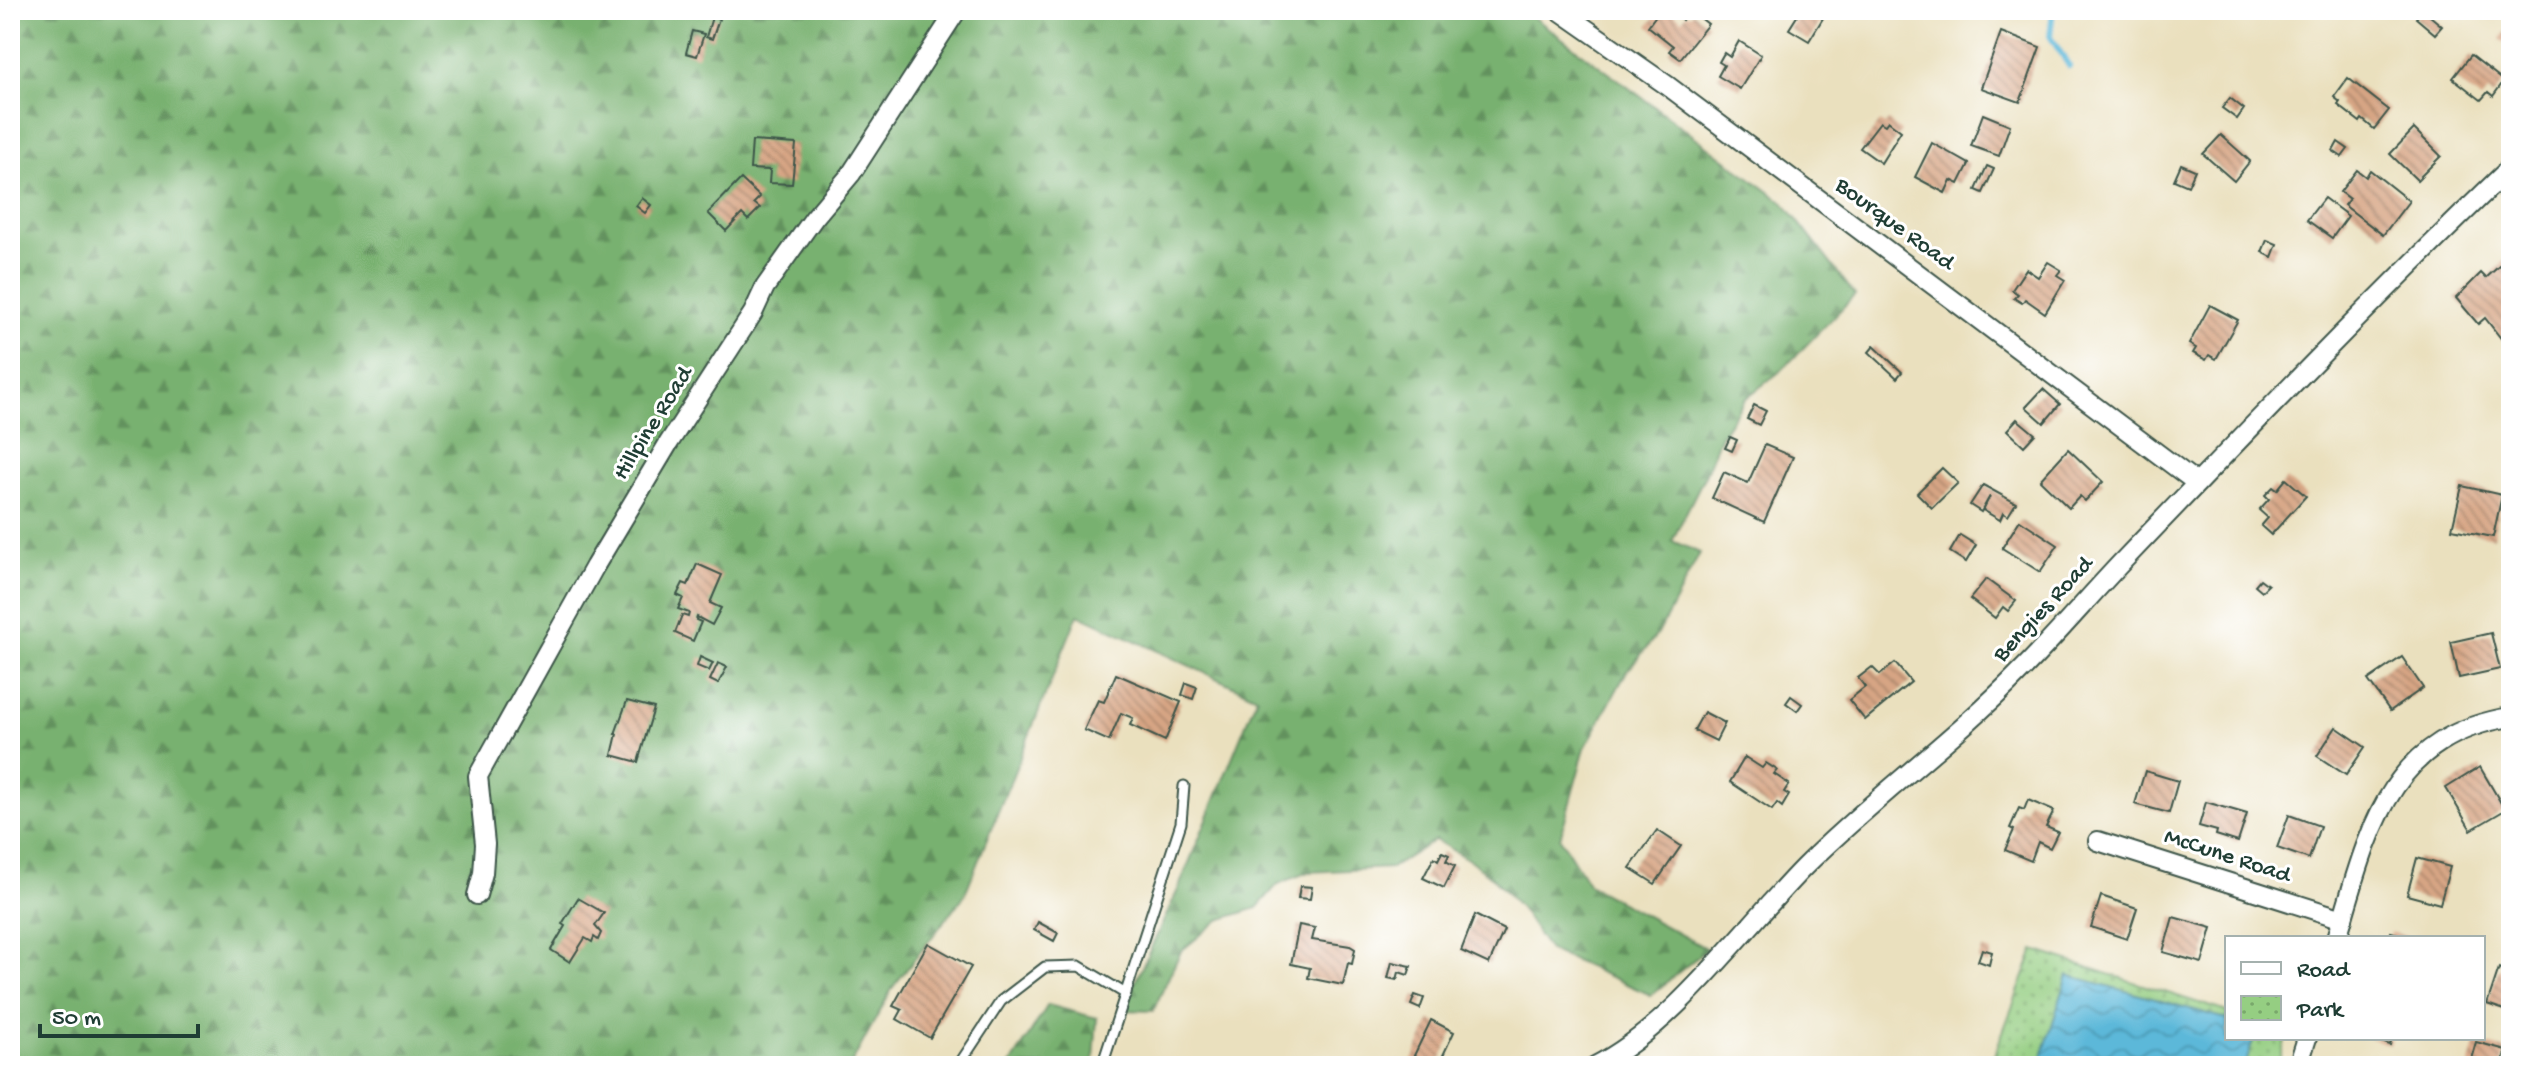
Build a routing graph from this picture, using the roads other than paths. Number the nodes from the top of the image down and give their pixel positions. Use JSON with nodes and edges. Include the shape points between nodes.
{"nodes":[{"id":1,"x":957,"y":10,"type":"edge"},
{"id":2,"x":1559,"y":10,"type":"edge"},
{"id":3,"x":2511,"y":167,"type":"edge"},
{"id":4,"x":2197,"y":483,"type":"junction"},
{"id":5,"x":2511,"y":717,"type":"edge"},
{"id":6,"x":1184,"y":786,"type":"dead end"},
{"id":7,"x":2098,"y":841,"type":"dead end"},
{"id":8,"x":477,"y":895,"type":"dead end"},
{"id":9,"x":2343,"y":919,"type":"junction"},
{"id":10,"x":2338,"y":936,"type":"edge"},
{"id":11,"x":1126,"y":994,"type":"junction"},
{"id":12,"x":2306,"y":1040,"type":"edge"},
{"id":13,"x":958,"y":1066,"type":"edge"},
{"id":14,"x":1102,"y":1066,"type":"edge"},
{"id":15,"x":1595,"y":1066,"type":"edge"},
{"id":16,"x":2298,"y":1066,"type":"edge"}],
"edges":[{"from":1,"to":8,"type":"street","name":"Hillpine Road","via":[[851,174],[765,287],[595,566],[478,776],[485,844]]},
{"from":2,"to":4,"type":"street","name":"Bourque Road"},
{"from":3,"to":4,"type":"street","name":"Bengies Road"},
{"from":4,"to":15,"type":"street","name":"Bengies Road","via":[[2022,671],[1806,865],[1646,1031]]},
{"from":5,"to":9,"type":"street","via":[[2483,721],[2449,736],[2398,779],[2375,819]]},
{"from":6,"to":11,"type":"lane","via":[[1181,823]]},
{"from":7,"to":9,"type":"street","name":"McCune Road"},
{"from":9,"to":10,"type":"street"},
{"from":11,"to":13,"type":"lane","via":[[1079,966],[1045,967],[1001,1001]]},
{"from":11,"to":14,"type":"lane"},
{"from":12,"to":16,"type":"street"}]}
